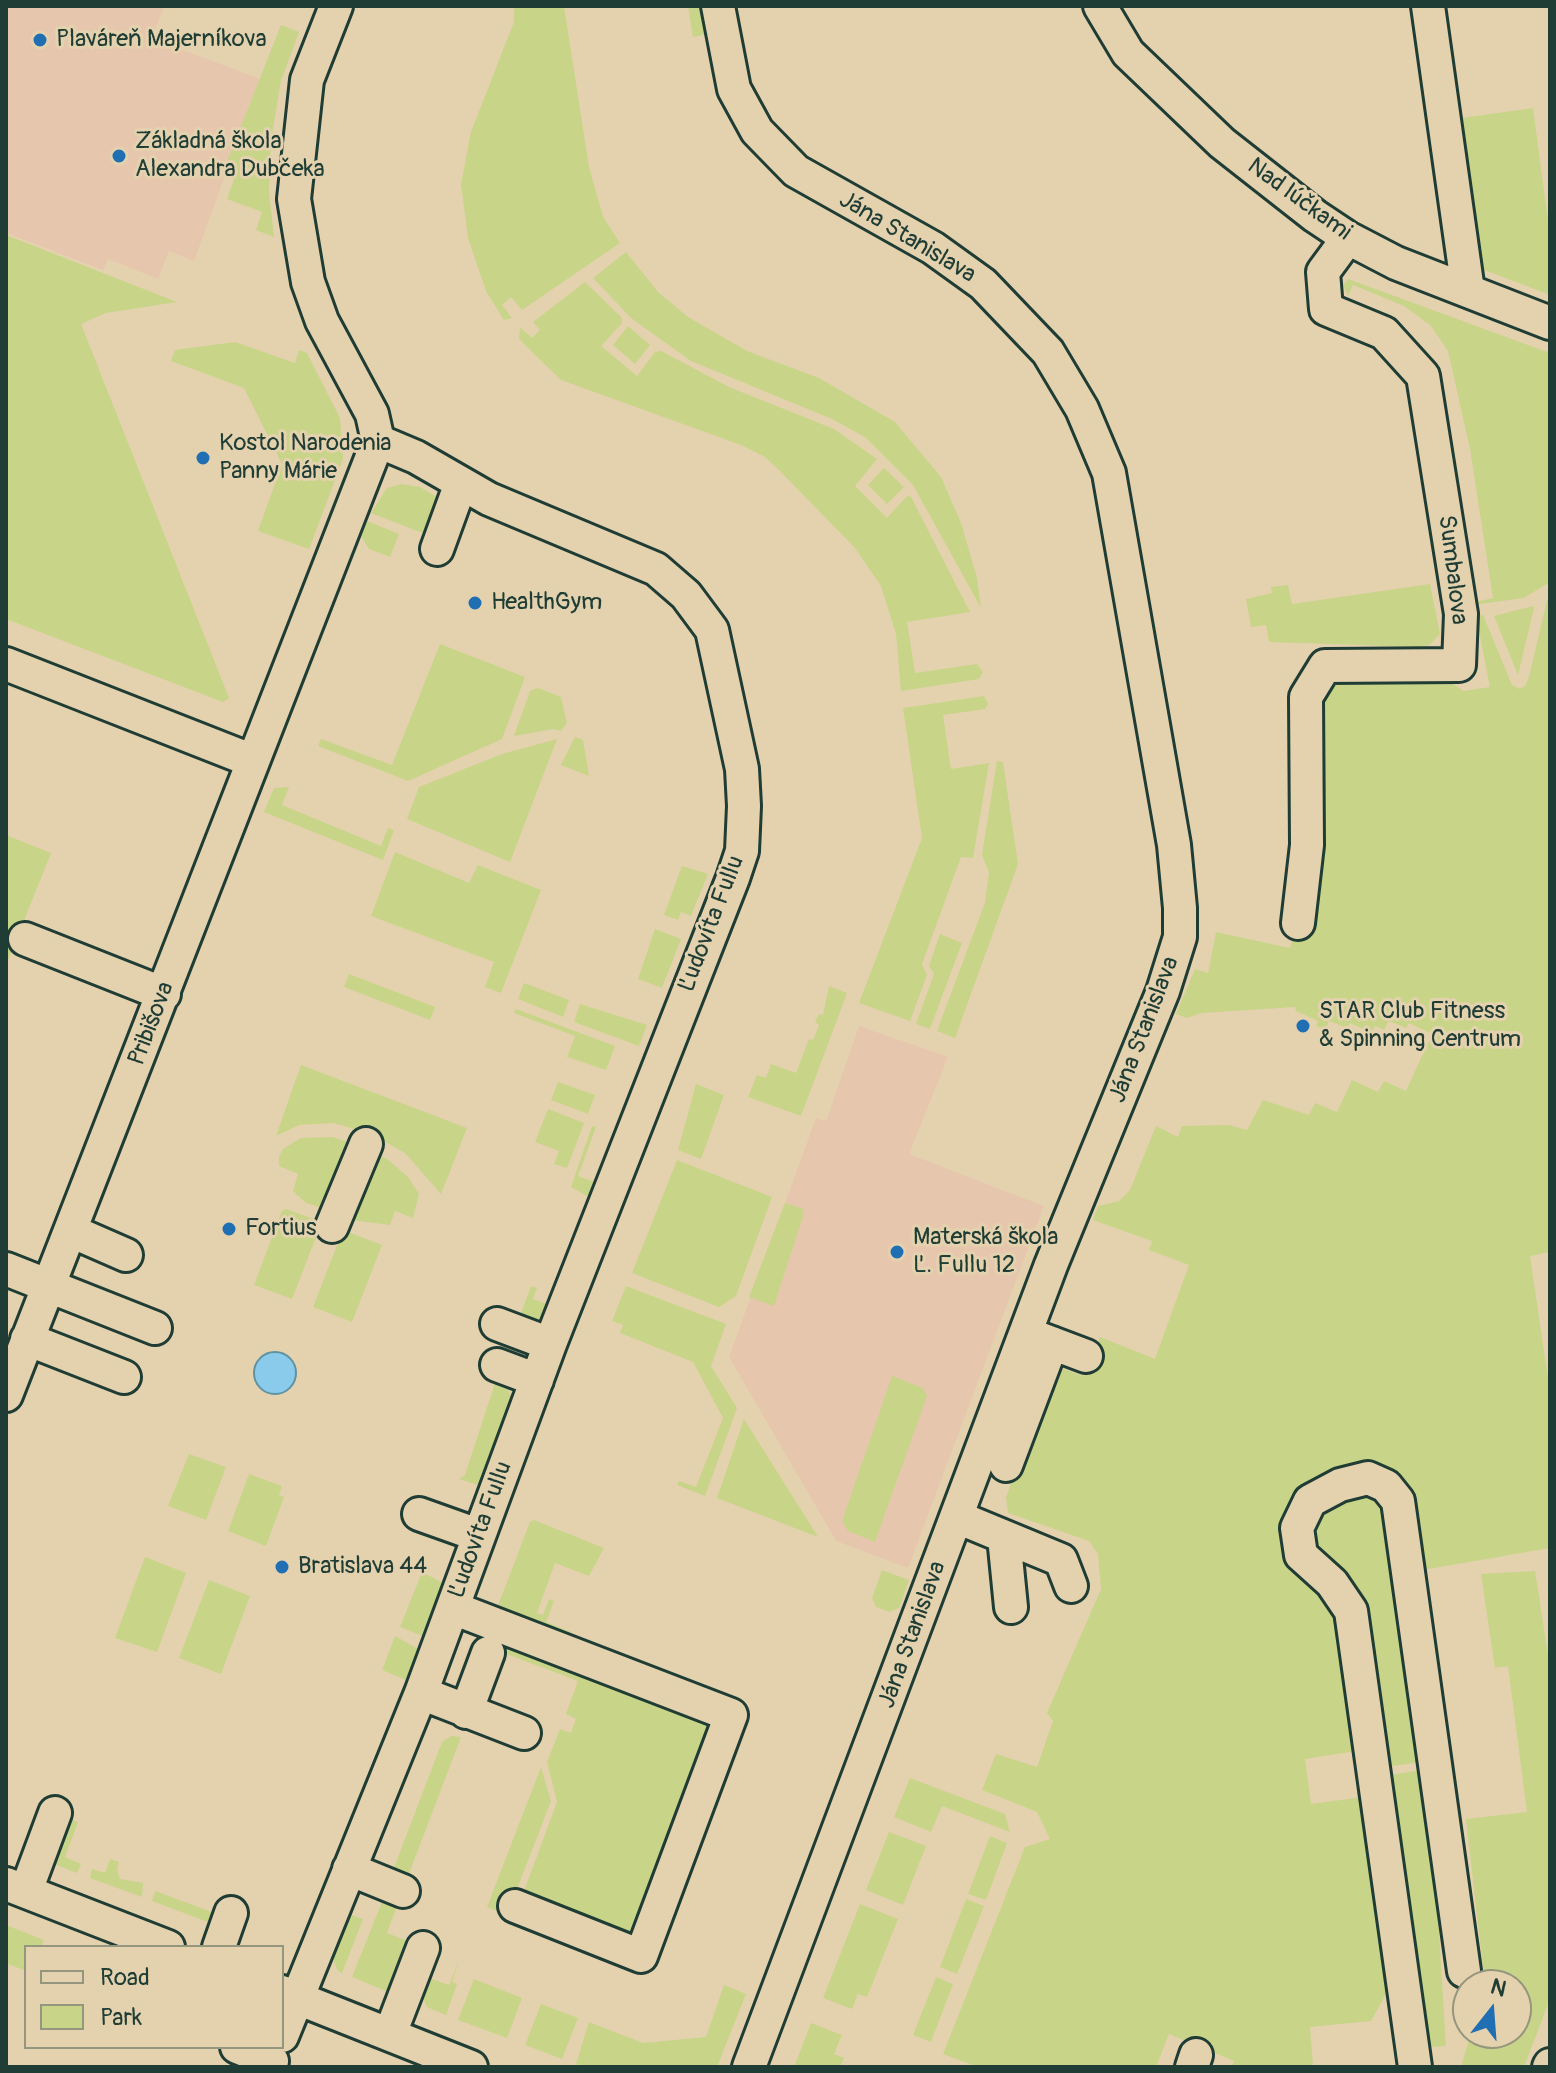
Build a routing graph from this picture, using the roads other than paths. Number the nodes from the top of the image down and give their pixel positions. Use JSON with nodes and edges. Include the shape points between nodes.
{"nodes":[{"id":1,"x":336,"y":6,"type":"edge"},
{"id":2,"x":718,"y":6,"type":"edge"},
{"id":3,"x":1100,"y":6,"type":"edge"},
{"id":4,"x":1428,"y":6,"type":"edge"},
{"id":5,"x":1348,"y":238,"type":"junction"},
{"id":6,"x":1468,"y":291,"type":"junction"},
{"id":7,"x":1550,"y":323,"type":"edge"},
{"id":8,"x":378,"y":441,"type":"junction"},
{"id":9,"x":461,"y":483,"type":"junction"},
{"id":10,"x":437,"y":549,"type":"dead end"},
{"id":11,"x":6,"y":664,"type":"edge"},
{"id":12,"x":253,"y":761,"type":"junction"},
{"id":13,"x":1298,"y":923,"type":"dead end"},
{"id":14,"x":25,"y":939,"type":"dead end"},
{"id":15,"x":164,"y":994,"type":"junction"},
{"id":16,"x":366,"y":1144,"type":"dead end"},
{"id":17,"x":332,"y":1226,"type":"dead end"},
{"id":18,"x":71,"y":1231,"type":"junction"},
{"id":19,"x":126,"y":1255,"type":"dead end"},
{"id":20,"x":6,"y":1269,"type":"edge"},
{"id":21,"x":48,"y":1285,"type":"junction"},
{"id":22,"x":497,"y":1324,"type":"dead end"},
{"id":23,"x":155,"y":1328,"type":"dead end"},
{"id":24,"x":1039,"y":1338,"type":"junction"},
{"id":25,"x":27,"y":1339,"type":"junction"},
{"id":26,"x":550,"y":1344,"type":"junction"},
{"id":27,"x":1086,"y":1356,"type":"dead end"},
{"id":28,"x":497,"y":1365,"type":"dead end"},
{"id":29,"x":124,"y":1377,"type":"dead end"},
{"id":30,"x":537,"y":1380,"type":"junction"},
{"id":31,"x":6,"y":1395,"type":"edge"},
{"id":32,"x":1006,"y":1465,"type":"dead end"},
{"id":33,"x":419,"y":1514,"type":"dead end"},
{"id":34,"x":957,"y":1517,"type":"junction"},
{"id":35,"x":478,"y":1535,"type":"junction"},
{"id":36,"x":1004,"y":1537,"type":"junction"},
{"id":37,"x":1071,"y":1586,"type":"dead end"},
{"id":38,"x":1011,"y":1607,"type":"dead end"},
{"id":39,"x":453,"y":1608,"type":"junction"},
{"id":40,"x":488,"y":1653,"type":"dead end"},
{"id":41,"x":421,"y":1693,"type":"junction"},
{"id":42,"x":466,"y":1712,"type":"junction"},
{"id":43,"x":511,"y":1736,"type":"dead end"},
{"id":44,"x":55,"y":1813,"type":"dead end"},
{"id":45,"x":349,"y":1869,"type":"junction"},
{"id":46,"x":16,"y":1888,"type":"edge"},
{"id":47,"x":403,"y":1891,"type":"dead end"},
{"id":48,"x":515,"y":1906,"type":"dead end"},
{"id":49,"x":231,"y":1913,"type":"dead end"},
{"id":50,"x":163,"y":1945,"type":"edge"},
{"id":51,"x":220,"y":1945,"type":"edge"},
{"id":52,"x":423,"y":1948,"type":"dead end"},
{"id":53,"x":1464,"y":1969,"type":"edge"},
{"id":54,"x":289,"y":1995,"type":"edge"},
{"id":55,"x":284,"y":2017,"type":"edge"},
{"id":56,"x":390,"y":2034,"type":"junction"},
{"id":57,"x":250,"y":2049,"type":"edge"},
{"id":58,"x":276,"y":2053,"type":"edge"},
{"id":59,"x":471,"y":2067,"type":"edge"},
{"id":60,"x":749,"y":2067,"type":"edge"},
{"id":61,"x":1415,"y":2067,"type":"edge"}],
"edges":[{"from":1,"to":8,"type":"street","via":[[307,80],[294,199],[308,282],[322,321],[372,414]]},
{"from":2,"to":24,"type":"street","name":"Jána Stanislava","via":[[734,89],[757,131],[796,171],[933,248],[983,284],[1048,352],[1082,409],[1109,473],[1174,845],[1180,937],[1163,991],[1073,1208]]},
{"from":3,"to":5,"type":"street","name":"Nad lúčkami","via":[[1128,53],[1222,143]]},
{"from":4,"to":6,"type":"street"},
{"from":5,"to":6,"type":"street","name":"Nad lúčkami"},
{"from":5,"to":13,"type":"street","name":"Sumbalova","via":[[1323,272],[1326,309],[1384,333],[1423,376],[1461,614],[1459,665],[1325,666],[1306,697],[1307,845]]},
{"from":6,"to":7,"type":"street","name":"Nad lúčkami"},
{"from":8,"to":9,"type":"street","name":"Ľudovíta Fullu"},
{"from":8,"to":12,"type":"street","name":"Pribišova"},
{"from":9,"to":10,"type":"street"},
{"from":9,"to":26,"type":"street","name":"Ľudovíta Fullu","via":[[656,569],[686,595],[712,630],[742,769],[742,851],[733,878]]},
{"from":11,"to":12,"type":"street"},
{"from":12,"to":15,"type":"street","name":"Pribišova"},
{"from":14,"to":15,"type":"street"},
{"from":15,"to":18,"type":"street","name":"Pribišova"},
{"from":16,"to":17,"type":"street"},
{"from":18,"to":19,"type":"street"},
{"from":18,"to":21,"type":"street","name":"Pribišova"},
{"from":20,"to":21,"type":"street"},
{"from":21,"to":23,"type":"street"},
{"from":21,"to":25,"type":"street","name":"Pribišova"},
{"from":22,"to":26,"type":"street"},
{"from":24,"to":27,"type":"street"},
{"from":24,"to":32,"type":"street"},
{"from":24,"to":34,"type":"street","name":"Jána Stanislava"},
{"from":25,"to":29,"type":"street"},
{"from":25,"to":31,"type":"street","name":"Pribišova"},
{"from":26,"to":30,"type":"street","name":"Ľudovíta Fullu"},
{"from":28,"to":30,"type":"street"},
{"from":30,"to":35,"type":"street","name":"Ľudovíta Fullu"},
{"from":33,"to":35,"type":"street"},
{"from":34,"to":36,"type":"street"},
{"from":34,"to":60,"type":"street","name":"Jána Stanislava"},
{"from":35,"to":39,"type":"street","name":"Ľudovíta Fullu"},
{"from":36,"to":37,"type":"street","via":[[1061,1560]]},
{"from":36,"to":38,"type":"street"},
{"from":39,"to":41,"type":"street","name":"Ľudovíta Fullu"},
{"from":39,"to":48,"type":"street","via":[[731,1715],[641,1956]]},
{"from":40,"to":42,"type":"street"},
{"from":41,"to":42,"type":"street"},
{"from":41,"to":45,"type":"street","name":"Ľudovíta Fullu"},
{"from":42,"to":43,"type":"street"},
{"from":44,"to":46,"type":"street"},
{"from":45,"to":47,"type":"street"},
{"from":45,"to":54,"type":"street","name":"Ľudovíta Fullu"},
{"from":46,"to":50,"type":"street"},
{"from":49,"to":51,"type":"street"},
{"from":52,"to":56,"type":"street"},
{"from":53,"to":61,"type":"street","via":[[1398,1501],[1386,1486],[1368,1478],[1310,1501],[1297,1528],[1301,1555],[1332,1583],[1351,1611]]},
{"from":54,"to":55,"type":"street","name":"Ľudovíta Fullu"},
{"from":54,"to":56,"type":"street"},
{"from":56,"to":59,"type":"street"},
{"from":57,"to":58,"type":"street"}]}
